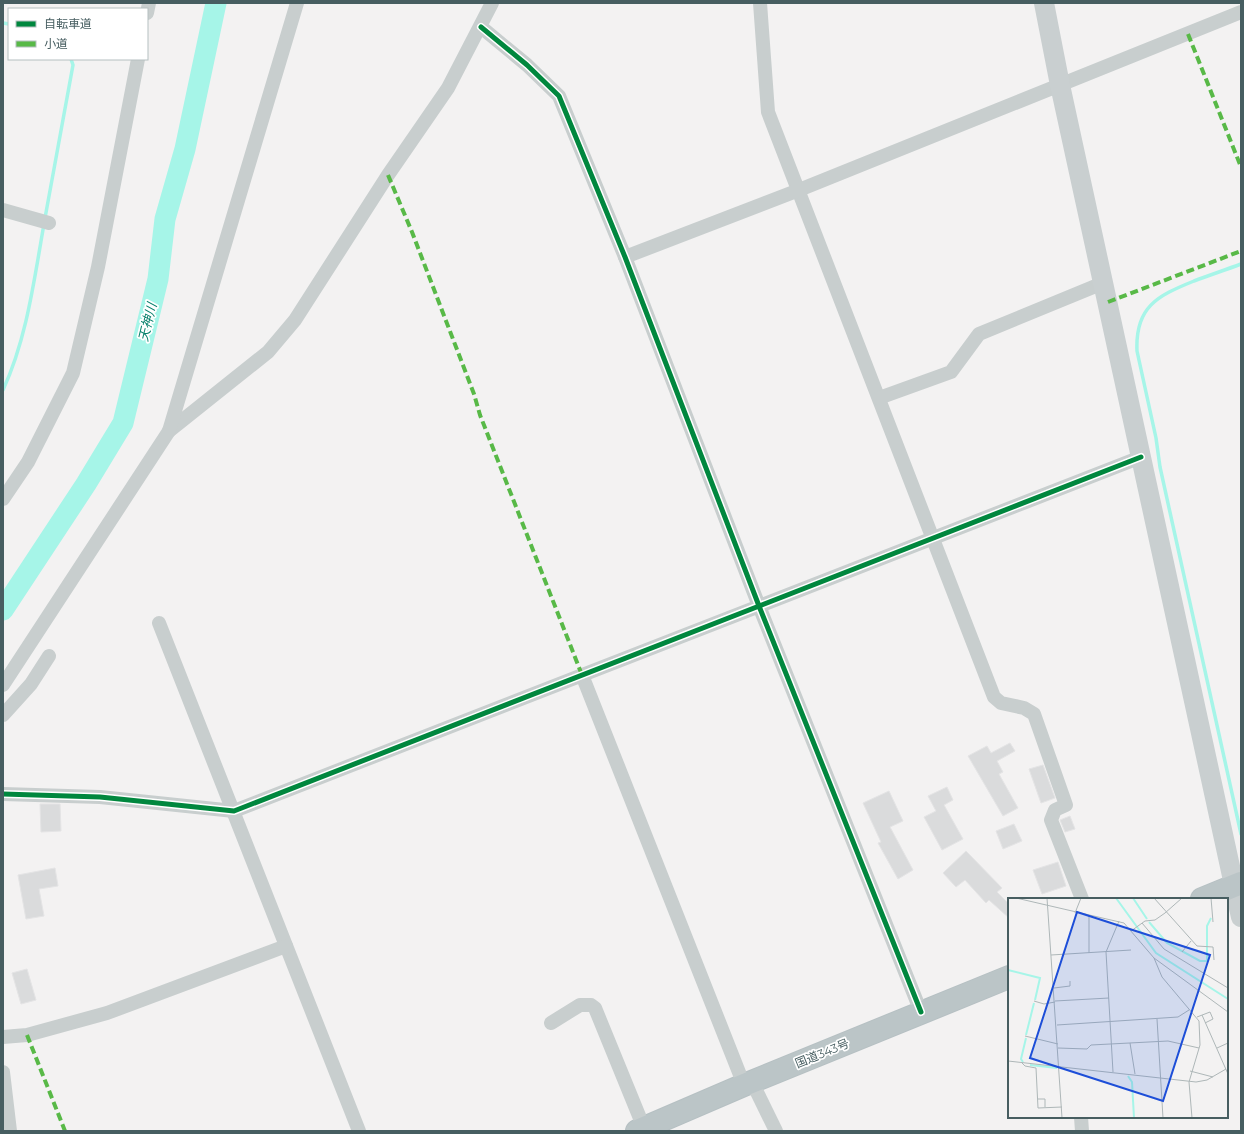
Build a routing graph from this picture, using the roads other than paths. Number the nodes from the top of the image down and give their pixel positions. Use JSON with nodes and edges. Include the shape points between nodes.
{"nodes":[{"id":1,"x":297,"y":3,"type":"edge"},
{"id":2,"x":492,"y":3,"type":"edge"},
{"id":3,"x":760,"y":3,"type":"edge"},
{"id":4,"x":1044,"y":3,"type":"edge"},
{"id":5,"x":1241,"y":12,"type":"edge"},
{"id":6,"x":481,"y":27,"type":"junction"},
{"id":7,"x":138,"y":60,"type":"edge"},
{"id":8,"x":1060,"y":85,"type":"junction"},
{"id":9,"x":799,"y":190,"type":"junction"},
{"id":10,"x":3,"y":210,"type":"edge"},
{"id":11,"x":49,"y":223,"type":"dead end"},
{"id":12,"x":625,"y":257,"type":"junction"},
{"id":13,"x":1103,"y":282,"type":"junction"},
{"id":14,"x":879,"y":398,"type":"junction"},
{"id":15,"x":169,"y":431,"type":"junction"},
{"id":16,"x":1141,"y":457,"type":"junction"},
{"id":17,"x":3,"y":499,"type":"edge"},
{"id":18,"x":933,"y":539,"type":"junction"},
{"id":19,"x":760,"y":606,"type":"junction"},
{"id":20,"x":159,"y":623,"type":"dead end"},
{"id":21,"x":49,"y":656,"type":"dead end"},
{"id":22,"x":582,"y":675,"type":"junction"},
{"id":23,"x":5,"y":676,"type":"edge"},
{"id":24,"x":3,"y":715,"type":"edge"},
{"id":25,"x":3,"y":794,"type":"edge"},
{"id":26,"x":234,"y":811,"type":"junction"},
{"id":27,"x":1238,"y":885,"type":"edge"},
{"id":28,"x":1082,"y":898,"type":"edge"},
{"id":29,"x":1205,"y":898,"type":"edge"},
{"id":30,"x":1241,"y":918,"type":"edge"},
{"id":31,"x":286,"y":946,"type":"junction"},
{"id":32,"x":1008,"y":976,"type":"edge"},
{"id":33,"x":922,"y":1012,"type":"junction"},
{"id":34,"x":551,"y":1023,"type":"dead end"},
{"id":35,"x":3,"y":1037,"type":"edge"},
{"id":36,"x":3,"y":1072,"type":"edge"},
{"id":37,"x":748,"y":1083,"type":"junction"},
{"id":38,"x":1081,"y":1118,"type":"edge"},
{"id":39,"x":640,"y":1129,"type":"edge"},
{"id":40,"x":10,"y":1131,"type":"edge"},
{"id":41,"x":359,"y":1131,"type":"edge"},
{"id":42,"x":776,"y":1131,"type":"edge"},
{"id":43,"x":1082,"y":1131,"type":"edge"}],
"edges":[{"from":1,"to":15,"type":"street"},
{"from":2,"to":6,"type":"street"},
{"from":3,"to":9,"type":"street","via":[[768,112]]},
{"from":4,"to":8,"type":"street"},
{"from":5,"to":8,"type":"street"},
{"from":6,"to":12,"type":"street","via":[[527,65],[559,96]]},
{"from":6,"to":15,"type":"street","via":[[448,88],[388,175],[295,320],[268,352]]},
{"from":7,"to":17,"type":"street","via":[[98,267],[72,373],[28,462]]},
{"from":8,"to":9,"type":"street"},
{"from":8,"to":13,"type":"street"},
{"from":9,"to":12,"type":"street"},
{"from":9,"to":14,"type":"street"},
{"from":10,"to":11,"type":"street"},
{"from":12,"to":19,"type":"street"},
{"from":13,"to":14,"type":"street","via":[[979,334],[951,372]]},
{"from":13,"to":16,"type":"street"},
{"from":14,"to":18,"type":"street"},
{"from":15,"to":23,"type":"street"},
{"from":16,"to":18,"type":"street"},
{"from":16,"to":27,"type":"street"},
{"from":18,"to":19,"type":"street"},
{"from":18,"to":28,"type":"street","via":[[994,697],[1001,703],[1024,708],[1034,714],[1066,805],[1055,810],[1051,820]]},
{"from":19,"to":22,"type":"street"},
{"from":19,"to":33,"type":"street"},
{"from":20,"to":26,"type":"street"},
{"from":21,"to":24,"type":"street","via":[[31,684]]},
{"from":22,"to":26,"type":"street"},
{"from":22,"to":37,"type":"street"},
{"from":25,"to":26,"type":"street","via":[[100,797]]},
{"from":26,"to":31,"type":"street"},
{"from":27,"to":29,"type":"highway"},
{"from":27,"to":30,"type":"street"},
{"from":31,"to":35,"type":"street","via":[[107,1013],[27,1035]]},
{"from":31,"to":41,"type":"street"},
{"from":32,"to":33,"type":"highway","name":"国道343号"},
{"from":33,"to":37,"type":"highway","name":"国道343号"},
{"from":34,"to":39,"type":"street","via":[[580,1005],[591,1004],[595,1008]]},
{"from":36,"to":40,"type":"street"},
{"from":37,"to":39,"type":"highway","name":"国道343号"},
{"from":37,"to":42,"type":"street"},
{"from":38,"to":43,"type":"street"}]}
